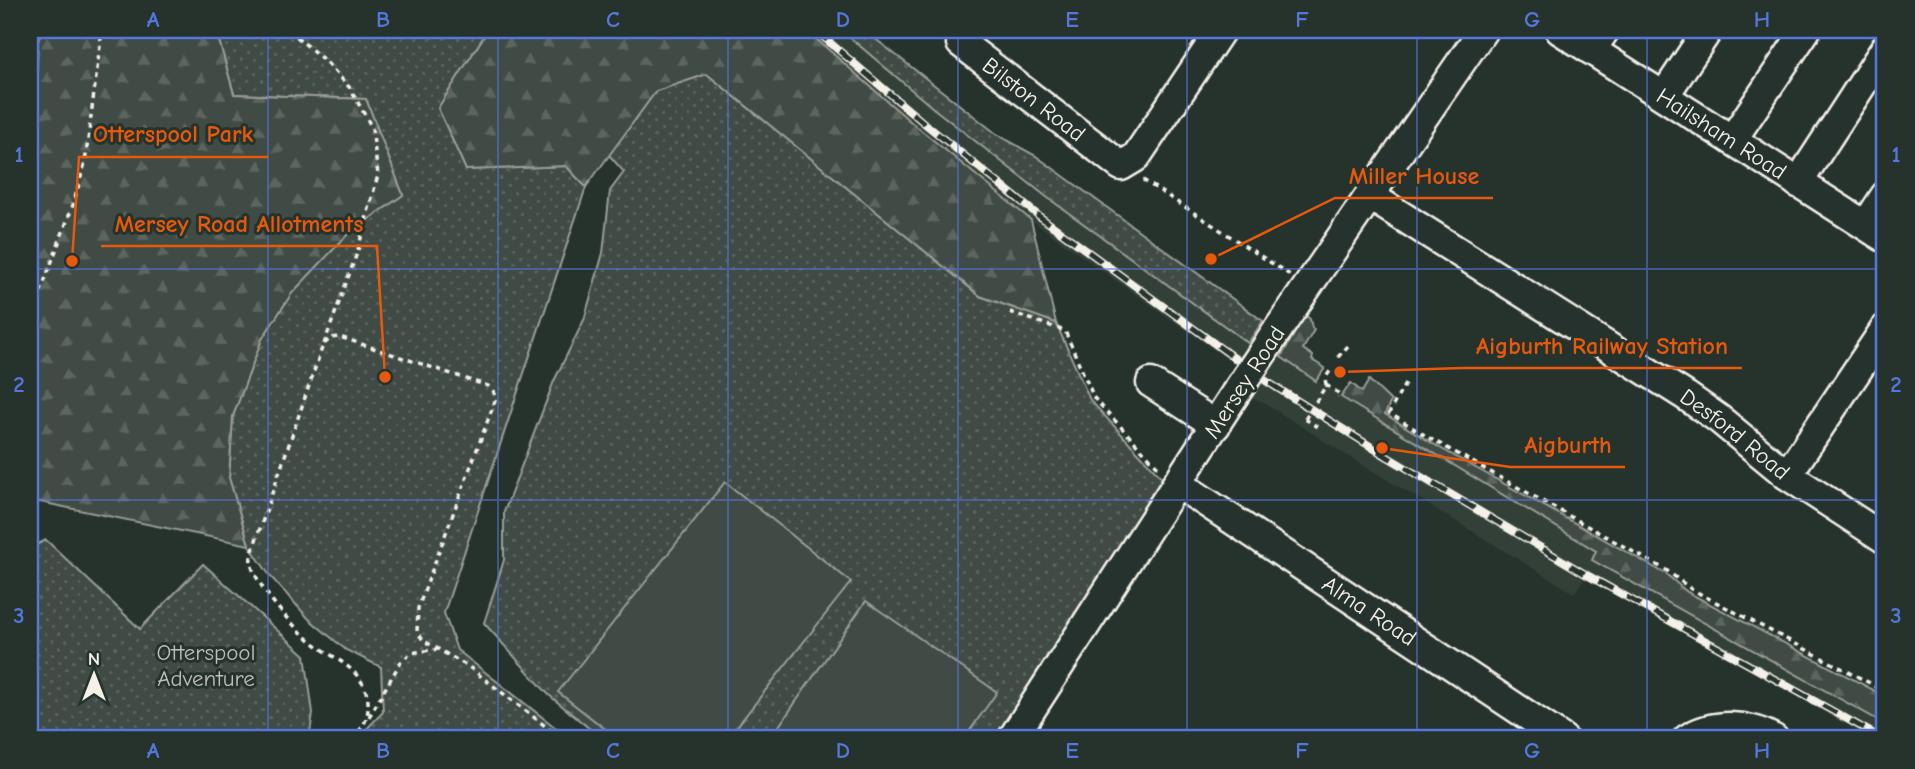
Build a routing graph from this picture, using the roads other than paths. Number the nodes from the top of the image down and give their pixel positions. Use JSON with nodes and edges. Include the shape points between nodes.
{"nodes":[{"id":1,"x":970,"y":30,"type":"edge"},
{"id":2,"x":1221,"y":30,"type":"edge"},
{"id":3,"x":1483,"y":30,"type":"edge"},
{"id":4,"x":1560,"y":30,"type":"edge"},
{"id":5,"x":1708,"y":30,"type":"edge"},
{"id":6,"x":1806,"y":30,"type":"edge"},
{"id":7,"x":1598,"y":40,"type":"edge"},
{"id":8,"x":1885,"y":49,"type":"edge"},
{"id":9,"x":1664,"y":96,"type":"junction"},
{"id":10,"x":1732,"y":140,"type":"junction"},
{"id":11,"x":1798,"y":183,"type":"junction"},
{"id":12,"x":1370,"y":196,"type":"junction"},
{"id":13,"x":1885,"y":197,"type":"edge"},
{"id":14,"x":1876,"y":231,"type":"edge"},
{"id":15,"x":1885,"y":329,"type":"edge"},
{"id":16,"x":1151,"y":383,"type":"dead end"},
{"id":17,"x":1216,"y":425,"type":"junction"},
{"id":18,"x":1787,"y":475,"type":"junction"},
{"id":19,"x":1177,"y":483,"type":"junction"},
{"id":20,"x":1885,"y":539,"type":"edge"},
{"id":21,"x":1012,"y":739,"type":"edge"},
{"id":22,"x":1563,"y":739,"type":"edge"},
{"id":23,"x":1687,"y":739,"type":"edge"},
{"id":24,"x":1774,"y":739,"type":"edge"}],
"edges":[{"from":1,"to":2,"type":"street","name":"Bilston Road","via":[[961,43],[1121,166],[1136,157]]},
{"from":3,"to":12,"type":"street","name":"Mersey Road"},
{"from":4,"to":7,"type":"street","name":"Hailsham Road"},
{"from":5,"to":9,"type":"street"},
{"from":6,"to":10,"type":"street"},
{"from":7,"to":9,"type":"street","name":"Hailsham Road"},
{"from":8,"to":11,"type":"street"},
{"from":9,"to":10,"type":"street","name":"Hailsham Road"},
{"from":10,"to":11,"type":"street","name":"Hailsham Road"},
{"from":11,"to":14,"type":"street","name":"Hailsham Road"},
{"from":12,"to":17,"type":"street","name":"Mersey Road","bridge":true},
{"from":12,"to":18,"type":"street","name":"Desford Road","via":[[1686,396]]},
{"from":13,"to":14,"type":"street"},
{"from":15,"to":18,"type":"street"},
{"from":16,"to":17,"type":"street"},
{"from":17,"to":19,"type":"street","name":"Mersey Road"},
{"from":18,"to":20,"type":"street","name":"Desford Road"},
{"from":19,"to":21,"type":"street","name":"Mersey Road"},
{"from":19,"to":22,"type":"street","name":"Alma Road"},
{"from":23,"to":24,"type":"street","via":[[1712,729],[1737,727]]}]}
